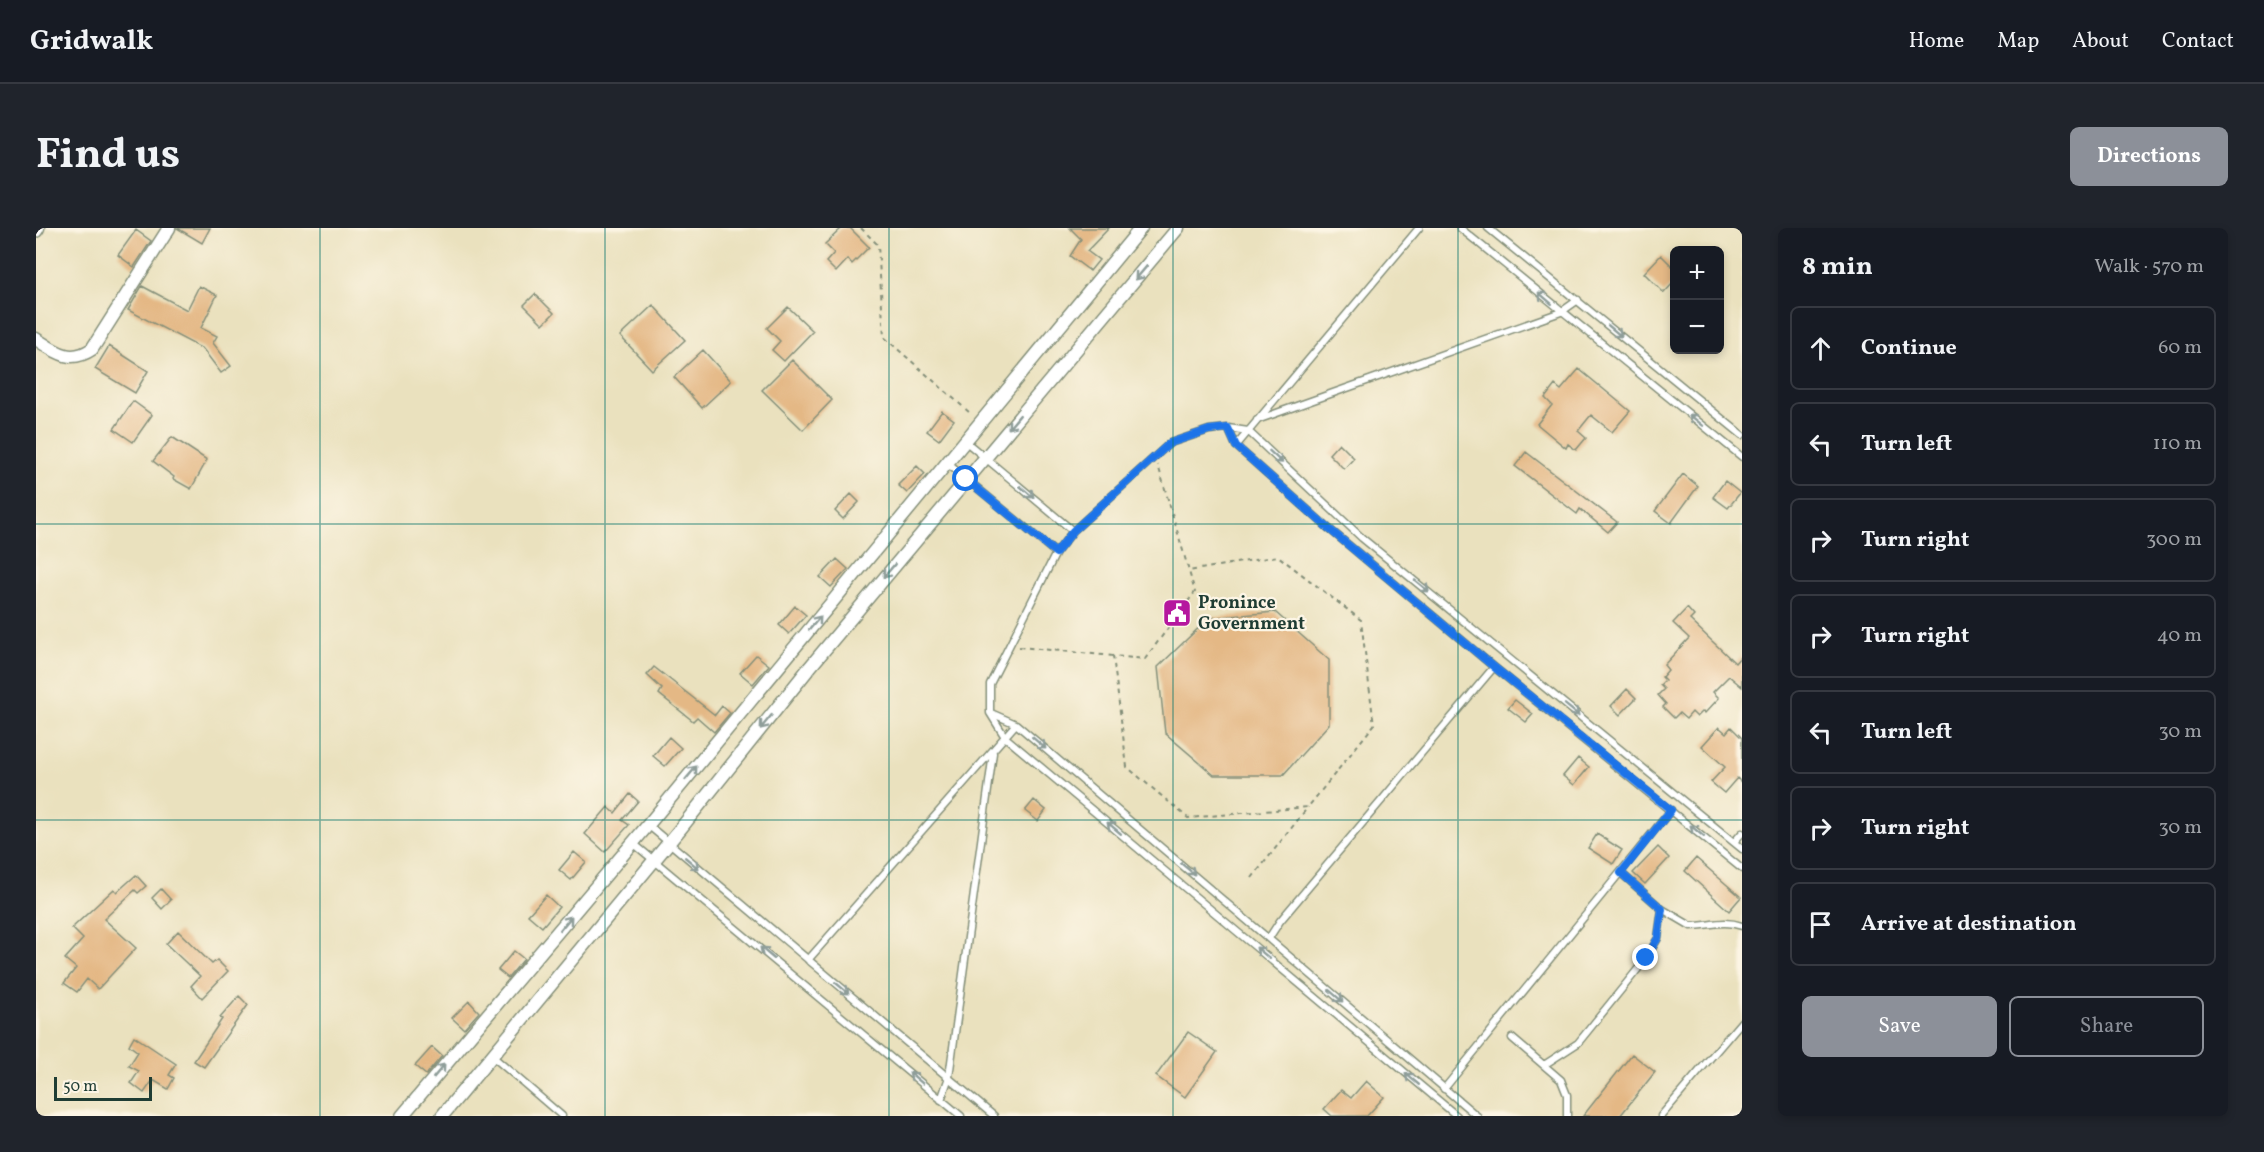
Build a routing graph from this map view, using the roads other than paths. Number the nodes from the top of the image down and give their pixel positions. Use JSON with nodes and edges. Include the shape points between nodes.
{"nodes":[{"id":1,"x":169,"y":228,"type":"edge"},
{"id":2,"x":1141,"y":228,"type":"edge"},
{"id":3,"x":1178,"y":228,"type":"edge"},
{"id":4,"x":1419,"y":228,"type":"edge"},
{"id":5,"x":1460,"y":228,"type":"edge"},
{"id":6,"x":1488,"y":228,"type":"edge"},
{"id":7,"x":1578,"y":300,"type":"junction"},
{"id":8,"x":1561,"y":312,"type":"junction"},
{"id":9,"x":36,"y":339,"type":"edge"},
{"id":10,"x":1257,"y":420,"type":"junction"},
{"id":11,"x":1228,"y":428,"type":"junction"},
{"id":12,"x":1248,"y":431,"type":"junction"},
{"id":13,"x":1742,"y":435,"type":"edge"},
{"id":14,"x":965,"y":441,"type":"junction"},
{"id":15,"x":1236,"y":446,"type":"junction"},
{"id":16,"x":985,"y":457,"type":"junction"},
{"id":17,"x":1742,"y":457,"type":"edge"},
{"id":18,"x":947,"y":464,"type":"junction"},
{"id":19,"x":966,"y":479,"type":"junction"},
{"id":20,"x":1073,"y":531,"type":"junction"},
{"id":21,"x":1056,"y":553,"type":"junction"},
{"id":22,"x":1494,"y":667,"type":"junction"},
{"id":23,"x":990,"y":713,"type":"junction"},
{"id":24,"x":1016,"y":724,"type":"junction"},
{"id":25,"x":1005,"y":737,"type":"junction"},
{"id":26,"x":993,"y":753,"type":"junction"},
{"id":27,"x":1671,"y":810,"type":"junction"},
{"id":28,"x":648,"y":825,"type":"junction"},
{"id":29,"x":1742,"y":833,"type":"edge"},
{"id":30,"x":1734,"y":842,"type":"junction"},
{"id":31,"x":633,"y":843,"type":"junction"},
{"id":32,"x":668,"y":843,"type":"junction"},
{"id":33,"x":1742,"y":849,"type":"edge"},
{"id":34,"x":654,"y":859,"type":"junction"},
{"id":35,"x":1742,"y":868,"type":"edge"},
{"id":36,"x":1621,"y":873,"type":"junction"},
{"id":37,"x":1662,"y":909,"type":"junction"},
{"id":38,"x":1742,"y":926,"type":"edge"},
{"id":39,"x":1269,"y":938,"type":"junction"},
{"id":40,"x":808,"y":960,"type":"junction"},
{"id":41,"x":1742,"y":1021,"type":"edge"},
{"id":42,"x":1512,"y":1038,"type":"dead end"},
{"id":43,"x":490,"y":1055,"type":"junction"},
{"id":44,"x":1544,"y":1065,"type":"junction"},
{"id":45,"x":949,"y":1077,"type":"junction"},
{"id":46,"x":1444,"y":1089,"type":"junction"},
{"id":47,"x":941,"y":1100,"type":"junction"},
{"id":48,"x":402,"y":1116,"type":"edge"},
{"id":49,"x":442,"y":1116,"type":"edge"},
{"id":50,"x":562,"y":1116,"type":"edge"},
{"id":51,"x":961,"y":1116,"type":"edge"},
{"id":52,"x":994,"y":1116,"type":"edge"},
{"id":53,"x":1457,"y":1116,"type":"edge"},
{"id":54,"x":1477,"y":1116,"type":"edge"},
{"id":55,"x":1567,"y":1116,"type":"edge"},
{"id":56,"x":1661,"y":1116,"type":"edge"}],
"edges":[{"from":1,"to":9,"type":"street","via":[[92,349],[74,358],[62,356]]},
{"from":2,"to":14,"type":"street"},
{"from":3,"to":16,"type":"street","one_way":true},
{"from":4,"to":10,"type":"lane"},
{"from":8,"to":5,"type":"lane","one_way":true},
{"from":6,"to":7,"type":"lane"},
{"from":7,"to":8,"type":"lane"},
{"from":7,"to":13,"type":"lane","one_way":true},
{"from":8,"to":10,"type":"lane"},
{"from":17,"to":8,"type":"lane","one_way":true},
{"from":10,"to":12,"type":"lane"},
{"from":11,"to":12,"type":"lane"},
{"from":11,"to":15,"type":"lane"},
{"from":11,"to":20,"type":"lane","via":[[1170,443]]},
{"from":12,"to":15,"type":"lane"},
{"from":12,"to":30,"type":"lane","one_way":true,"via":[[1362,538]]},
{"from":14,"to":16,"type":"lane"},
{"from":14,"to":18,"type":"street"},
{"from":15,"to":22,"type":"lane"},
{"from":16,"to":19,"type":"street"},
{"from":16,"to":20,"type":"lane","one_way":true},
{"from":18,"to":19,"type":"lane"},
{"from":28,"to":18,"type":"street","one_way":true},
{"from":19,"to":21,"type":"lane"},
{"from":19,"to":32,"type":"street","one_way":true},
{"from":20,"to":21,"type":"lane"},
{"from":21,"to":23,"type":"lane","via":[[990,684]]},
{"from":22,"to":27,"type":"lane"},
{"from":22,"to":39,"type":"lane"},
{"from":23,"to":24,"type":"lane"},
{"from":23,"to":25,"type":"lane"},
{"from":24,"to":25,"type":"lane"},
{"from":24,"to":39,"type":"lane","one_way":true},
{"from":25,"to":26,"type":"lane"},
{"from":53,"to":25,"type":"lane","one_way":true},
{"from":26,"to":40,"type":"lane"},
{"from":26,"to":45,"type":"lane"},
{"from":35,"to":27,"type":"lane","one_way":true},
{"from":27,"to":36,"type":"lane"},
{"from":28,"to":31,"type":"street"},
{"from":28,"to":32,"type":"lane"},
{"from":29,"to":30,"type":"lane"},
{"from":30,"to":33,"type":"lane"},
{"from":31,"to":34,"type":"lane"},
{"from":48,"to":31,"type":"street","one_way":true},
{"from":32,"to":34,"type":"street"},
{"from":32,"to":40,"type":"lane","one_way":true},
{"from":34,"to":43,"type":"street"},
{"from":47,"to":34,"type":"lane","one_way":true},
{"from":36,"to":37,"type":"lane"},
{"from":36,"to":46,"type":"lane"},
{"from":37,"to":38,"type":"lane","via":[[1691,926],[1714,922]]},
{"from":37,"to":44,"type":"lane","via":[[1658,938],[1646,958],[1578,1044]]},
{"from":39,"to":46,"type":"lane","one_way":true},
{"from":40,"to":45,"type":"lane","one_way":true},
{"from":41,"to":56,"type":"lane"},
{"from":42,"to":44,"type":"lane"},
{"from":43,"to":49,"type":"street"},
{"from":43,"to":50,"type":"lane"},
{"from":44,"to":55,"type":"lane","via":[[1566,1088]]},
{"from":45,"to":47,"type":"lane"},
{"from":45,"to":52,"type":"lane"},
{"from":46,"to":54,"type":"lane"},
{"from":47,"to":51,"type":"lane"}]}
